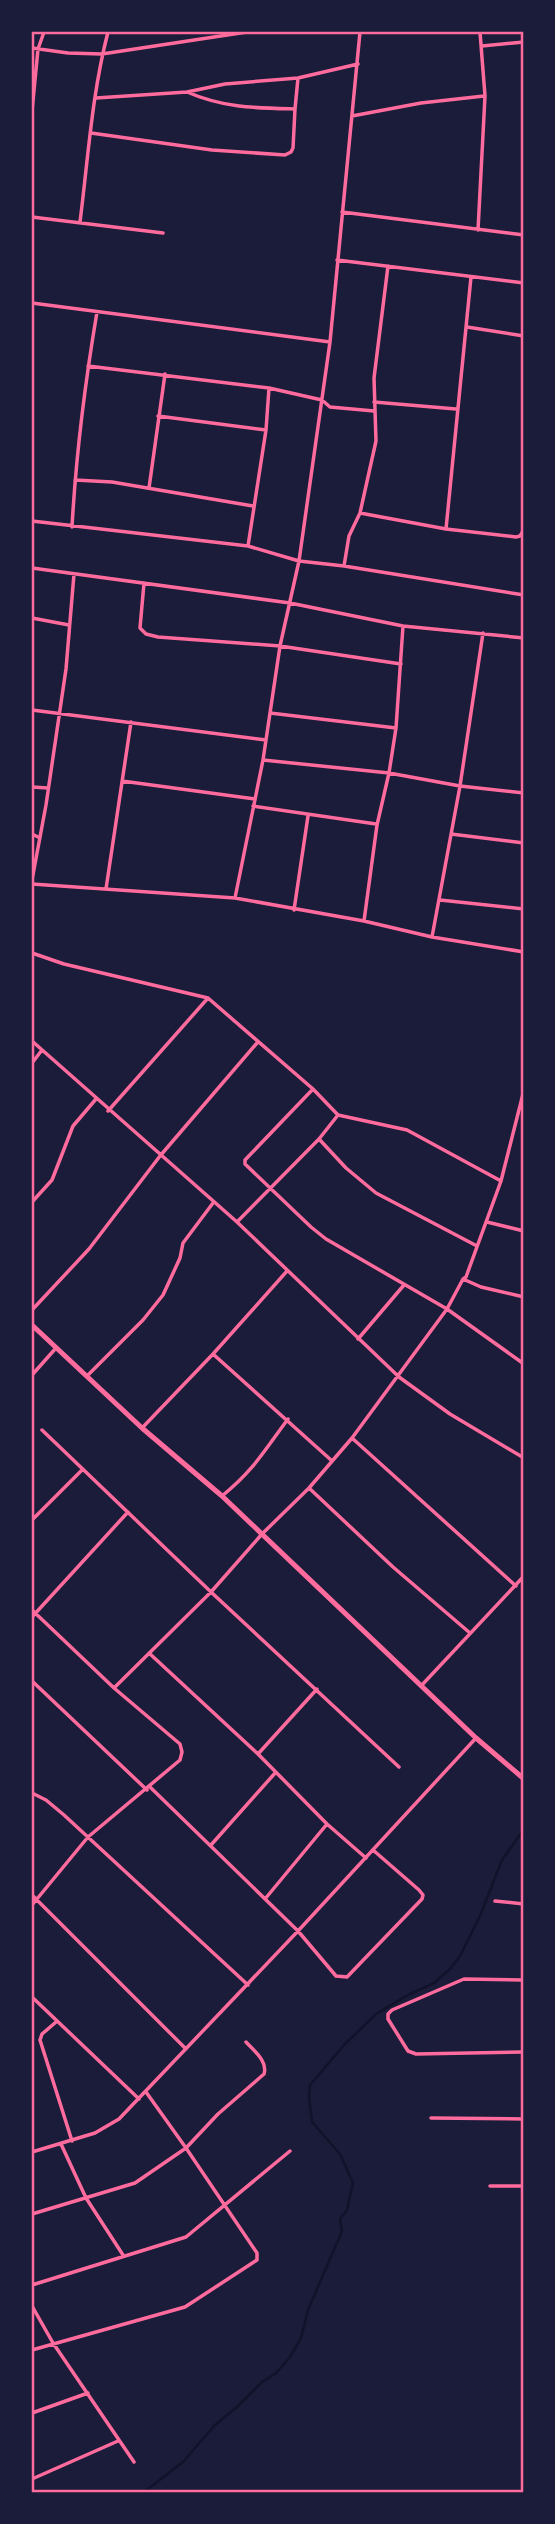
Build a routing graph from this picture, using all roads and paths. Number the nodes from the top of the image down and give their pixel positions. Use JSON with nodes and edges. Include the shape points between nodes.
{"nodes":[{"id":1,"x":44,"y":32,"type":"edge"},
{"id":2,"x":108,"y":32,"type":"edge"},
{"id":3,"x":247,"y":32,"type":"edge"},
{"id":4,"x":360,"y":32,"type":"edge"},
{"id":5,"x":480,"y":32,"type":"edge"},
{"id":6,"x":523,"y":42,"type":"edge"},
{"id":7,"x":482,"y":46,"type":"junction"},
{"id":8,"x":32,"y":48,"type":"edge"},
{"id":9,"x":38,"y":49,"type":"junction"},
{"id":10,"x":102,"y":54,"type":"junction"},
{"id":11,"x":358,"y":64,"type":"junction"},
{"id":12,"x":298,"y":78,"type":"junction"},
{"id":13,"x":32,"y":89,"type":"edge"},
{"id":14,"x":187,"y":92,"type":"junction"},
{"id":15,"x":485,"y":96,"type":"junction"},
{"id":16,"x":96,"y":98,"type":"junction"},
{"id":17,"x":295,"y":109,"type":"junction"},
{"id":18,"x":32,"y":111,"type":"edge"},
{"id":19,"x":352,"y":116,"type":"junction"},
{"id":20,"x":91,"y":133,"type":"junction"},
{"id":21,"x":341,"y":212,"type":"junction"},
{"id":22,"x":32,"y":217,"type":"edge"},
{"id":23,"x":80,"y":222,"type":"junction"},
{"id":24,"x":478,"y":230,"type":"junction"},
{"id":25,"x":163,"y":233,"type":"dead end"},
{"id":26,"x":523,"y":235,"type":"edge"},
{"id":27,"x":337,"y":260,"type":"junction"},
{"id":28,"x":388,"y":266,"type":"junction"},
{"id":29,"x":471,"y":276,"type":"junction"},
{"id":30,"x":523,"y":283,"type":"edge"},
{"id":31,"x":32,"y":303,"type":"edge"},
{"id":32,"x":97,"y":312,"type":"junction"},
{"id":33,"x":466,"y":327,"type":"junction"},
{"id":34,"x":523,"y":336,"type":"edge"},
{"id":35,"x":330,"y":342,"type":"junction"},
{"id":36,"x":88,"y":366,"type":"junction"},
{"id":37,"x":165,"y":374,"type":"junction"},
{"id":38,"x":269,"y":388,"type":"junction"},
{"id":39,"x":322,"y":400,"type":"junction"},
{"id":40,"x":374,"y":402,"type":"junction"},
{"id":41,"x":456,"y":409,"type":"junction"},
{"id":42,"x":375,"y":411,"type":"junction"},
{"id":43,"x":159,"y":416,"type":"junction"},
{"id":44,"x":266,"y":430,"type":"junction"},
{"id":45,"x":75,"y":480,"type":"junction"},
{"id":46,"x":149,"y":488,"type":"junction"},
{"id":47,"x":253,"y":506,"type":"junction"},
{"id":48,"x":360,"y":513,"type":"junction"},
{"id":49,"x":32,"y":521,"type":"edge"},
{"id":50,"x":72,"y":527,"type":"junction"},
{"id":51,"x":523,"y":529,"type":"edge"},
{"id":52,"x":446,"y":530,"type":"junction"},
{"id":53,"x":248,"y":546,"type":"junction"},
{"id":54,"x":299,"y":561,"type":"junction"},
{"id":55,"x":344,"y":565,"type":"junction"},
{"id":56,"x":32,"y":568,"type":"edge"},
{"id":57,"x":74,"y":573,"type":"junction"},
{"id":58,"x":144,"y":583,"type":"junction"},
{"id":59,"x":523,"y":595,"type":"edge"},
{"id":60,"x":290,"y":603,"type":"junction"},
{"id":61,"x":32,"y":618,"type":"edge"},
{"id":62,"x":69,"y":625,"type":"junction"},
{"id":63,"x":403,"y":626,"type":"junction"},
{"id":64,"x":483,"y":633,"type":"junction"},
{"id":65,"x":523,"y":638,"type":"edge"},
{"id":66,"x":280,"y":646,"type":"junction"},
{"id":67,"x":401,"y":664,"type":"junction"},
{"id":68,"x":32,"y":710,"type":"edge"},
{"id":69,"x":60,"y":713,"type":"junction"},
{"id":70,"x":270,"y":713,"type":"junction"},
{"id":71,"x":131,"y":722,"type":"junction"},
{"id":72,"x":396,"y":728,"type":"junction"},
{"id":73,"x":266,"y":740,"type":"junction"},
{"id":74,"x":263,"y":760,"type":"junction"},
{"id":75,"x":389,"y":774,"type":"junction"},
{"id":76,"x":122,"y":781,"type":"junction"},
{"id":77,"x":460,"y":786,"type":"junction"},
{"id":78,"x":32,"y":787,"type":"edge"},
{"id":79,"x":48,"y":788,"type":"junction"},
{"id":80,"x":523,"y":793,"type":"edge"},
{"id":81,"x":255,"y":799,"type":"junction"},
{"id":82,"x":253,"y":806,"type":"junction"},
{"id":83,"x":308,"y":815,"type":"junction"},
{"id":84,"x":377,"y":825,"type":"junction"},
{"id":85,"x":32,"y":834,"type":"edge"},
{"id":86,"x":451,"y":834,"type":"junction"},
{"id":87,"x":40,"y":838,"type":"junction"},
{"id":88,"x":523,"y":843,"type":"edge"},
{"id":89,"x":32,"y":882,"type":"edge"},
{"id":90,"x":106,"y":890,"type":"junction"},
{"id":91,"x":235,"y":898,"type":"junction"},
{"id":92,"x":440,"y":900,"type":"junction"},
{"id":93,"x":523,"y":909,"type":"edge"},
{"id":94,"x":294,"y":911,"type":"junction"},
{"id":95,"x":364,"y":921,"type":"junction"},
{"id":96,"x":432,"y":937,"type":"junction"},
{"id":97,"x":523,"y":952,"type":"edge"},
{"id":98,"x":32,"y":953,"type":"edge"},
{"id":99,"x":208,"y":998,"type":"junction"},
{"id":100,"x":32,"y":1041,"type":"edge"},
{"id":101,"x":257,"y":1043,"type":"junction"},
{"id":102,"x":42,"y":1050,"type":"junction"},
{"id":103,"x":32,"y":1063,"type":"edge"},
{"id":104,"x":313,"y":1089,"type":"junction"},
{"id":105,"x":523,"y":1090,"type":"edge"},
{"id":106,"x":96,"y":1099,"type":"junction"},
{"id":107,"x":108,"y":1111,"type":"junction"},
{"id":108,"x":338,"y":1115,"type":"junction"},
{"id":109,"x":318,"y":1139,"type":"junction"},
{"id":110,"x":160,"y":1156,"type":"junction"},
{"id":111,"x":501,"y":1181,"type":"junction"},
{"id":112,"x":270,"y":1188,"type":"junction"},
{"id":113,"x":32,"y":1202,"type":"edge"},
{"id":114,"x":213,"y":1203,"type":"junction"},
{"id":115,"x":237,"y":1222,"type":"junction"},
{"id":116,"x":487,"y":1222,"type":"junction"},
{"id":117,"x":523,"y":1231,"type":"edge"},
{"id":118,"x":477,"y":1246,"type":"junction"},
{"id":119,"x":287,"y":1271,"type":"junction"},
{"id":120,"x":463,"y":1279,"type":"junction"},
{"id":121,"x":404,"y":1284,"type":"junction"},
{"id":122,"x":523,"y":1297,"type":"edge"},
{"id":123,"x":447,"y":1309,"type":"junction"},
{"id":124,"x":32,"y":1310,"type":"edge"},
{"id":125,"x":32,"y":1325,"type":"edge"},
{"id":126,"x":358,"y":1339,"type":"junction"},
{"id":127,"x":56,"y":1348,"type":"junction"},
{"id":128,"x":213,"y":1354,"type":"junction"},
{"id":129,"x":523,"y":1362,"type":"edge"},
{"id":130,"x":32,"y":1375,"type":"edge"},
{"id":131,"x":87,"y":1376,"type":"junction"},
{"id":132,"x":399,"y":1377,"type":"junction"},
{"id":133,"x":288,"y":1419,"type":"junction"},
{"id":134,"x":142,"y":1428,"type":"junction"},
{"id":135,"x":42,"y":1430,"type":"dead end"},
{"id":136,"x":352,"y":1438,"type":"junction"},
{"id":137,"x":523,"y":1458,"type":"edge"},
{"id":138,"x":331,"y":1461,"type":"junction"},
{"id":139,"x":83,"y":1469,"type":"junction"},
{"id":140,"x":309,"y":1488,"type":"junction"},
{"id":141,"x":222,"y":1496,"type":"junction"},
{"id":142,"x":128,"y":1512,"type":"junction"},
{"id":143,"x":32,"y":1520,"type":"edge"},
{"id":144,"x":262,"y":1534,"type":"junction"},
{"id":145,"x":523,"y":1576,"type":"edge"},
{"id":146,"x":516,"y":1586,"type":"junction"},
{"id":147,"x":211,"y":1591,"type":"junction"},
{"id":148,"x":33,"y":1613,"type":"edge"},
{"id":149,"x":470,"y":1633,"type":"junction"},
{"id":150,"x":149,"y":1653,"type":"junction"},
{"id":151,"x":32,"y":1681,"type":"edge"},
{"id":152,"x":421,"y":1686,"type":"junction"},
{"id":153,"x":114,"y":1688,"type":"junction"},
{"id":154,"x":317,"y":1689,"type":"junction"},
{"id":155,"x":475,"y":1738,"type":"junction"},
{"id":156,"x":258,"y":1754,"type":"junction"},
{"id":157,"x":399,"y":1767,"type":"dead end"},
{"id":158,"x":276,"y":1772,"type":"junction"},
{"id":159,"x":523,"y":1779,"type":"edge"},
{"id":160,"x":148,"y":1788,"type":"junction"},
{"id":161,"x":32,"y":1793,"type":"edge"},
{"id":162,"x":327,"y":1824,"type":"junction"},
{"id":163,"x":88,"y":1837,"type":"junction"},
{"id":164,"x":211,"y":1845,"type":"junction"},
{"id":165,"x":373,"y":1850,"type":"junction"},
{"id":166,"x":366,"y":1858,"type":"junction"},
{"id":167,"x":32,"y":1895,"type":"edge"},
{"id":168,"x":265,"y":1899,"type":"junction"},
{"id":169,"x":36,"y":1900,"type":"junction"},
{"id":170,"x":495,"y":1901,"type":"dead end"},
{"id":171,"x":523,"y":1904,"type":"edge"},
{"id":172,"x":32,"y":1905,"type":"edge"},
{"id":173,"x":299,"y":1931,"type":"junction"},
{"id":174,"x":523,"y":1980,"type":"edge"},
{"id":175,"x":247,"y":1985,"type":"junction"},
{"id":176,"x":32,"y":1997,"type":"edge"},
{"id":177,"x":55,"y":2022,"type":"junction"},
{"id":178,"x":246,"y":2042,"type":"dead end"},
{"id":179,"x":186,"y":2049,"type":"junction"},
{"id":180,"x":523,"y":2052,"type":"edge"},
{"id":181,"x":146,"y":2092,"type":"junction"},
{"id":182,"x":139,"y":2099,"type":"junction"},
{"id":183,"x":431,"y":2118,"type":"dead end"},
{"id":184,"x":523,"y":2119,"type":"edge"},
{"id":185,"x":72,"y":2141,"type":"junction"},
{"id":186,"x":61,"y":2144,"type":"junction"},
{"id":187,"x":186,"y":2148,"type":"junction"},
{"id":188,"x":290,"y":2151,"type":"dead end"},
{"id":189,"x":32,"y":2152,"type":"edge"},
{"id":190,"x":490,"y":2186,"type":"dead end"},
{"id":191,"x":523,"y":2186,"type":"edge"},
{"id":192,"x":86,"y":2198,"type":"junction"},
{"id":193,"x":224,"y":2205,"type":"junction"},
{"id":194,"x":32,"y":2214,"type":"edge"},
{"id":195,"x":123,"y":2256,"type":"junction"},
{"id":196,"x":32,"y":2285,"type":"edge"},
{"id":197,"x":32,"y":2306,"type":"edge"},
{"id":198,"x":53,"y":2343,"type":"junction"},
{"id":199,"x":32,"y":2350,"type":"edge"},
{"id":200,"x":88,"y":2393,"type":"junction"},
{"id":201,"x":32,"y":2413,"type":"edge"},
{"id":202,"x":118,"y":2441,"type":"junction"},
{"id":203,"x":134,"y":2462,"type":"dead end"},
{"id":204,"x":32,"y":2479,"type":"edge"}],
"edges":[{"from":1,"to":9,"type":"street"},
{"from":2,"to":10,"type":"street"},
{"from":3,"to":10,"type":"street"},
{"from":4,"to":11,"type":"street"},
{"from":5,"to":7,"type":"street"},
{"from":6,"to":7,"type":"street"},
{"from":7,"to":15,"type":"street"},
{"from":8,"to":9,"type":"street"},
{"from":9,"to":10,"type":"street"},
{"from":9,"to":13,"type":"street"},
{"from":10,"to":16,"type":"street"},
{"from":11,"to":12,"type":"street"},
{"from":11,"to":19,"type":"street"},
{"from":12,"to":14,"type":"street"},
{"from":12,"to":17,"type":"street"},
{"from":13,"to":18,"type":"street"},
{"from":14,"to":16,"type":"street"},
{"from":14,"to":17,"type":"street","via":[[229,106]]},
{"from":15,"to":19,"type":"street"},
{"from":15,"to":24,"type":"street"},
{"from":16,"to":20,"type":"street"},
{"from":17,"to":20,"type":"street","via":[[293,148],[285,155]]},
{"from":19,"to":21,"type":"street"},
{"from":20,"to":23,"type":"street"},
{"from":21,"to":24,"type":"street"},
{"from":21,"to":27,"type":"street"},
{"from":22,"to":23,"type":"street"},
{"from":23,"to":25,"type":"street"},
{"from":24,"to":26,"type":"street"},
{"from":27,"to":28,"type":"street"},
{"from":27,"to":35,"type":"street"},
{"from":28,"to":29,"type":"street"},
{"from":28,"to":40,"type":"street"},
{"from":29,"to":30,"type":"street"},
{"from":29,"to":33,"type":"street"},
{"from":31,"to":32,"type":"street"},
{"from":32,"to":35,"type":"street"},
{"from":32,"to":36,"type":"street"},
{"from":33,"to":34,"type":"street"},
{"from":33,"to":41,"type":"street"},
{"from":35,"to":39,"type":"street"},
{"from":36,"to":37,"type":"street"},
{"from":36,"to":45,"type":"street"},
{"from":37,"to":38,"type":"street"},
{"from":37,"to":43,"type":"street"},
{"from":38,"to":39,"type":"street"},
{"from":38,"to":44,"type":"street"},
{"from":39,"to":42,"type":"street","via":[[330,407]]},
{"from":39,"to":54,"type":"street"},
{"from":40,"to":41,"type":"street"},
{"from":40,"to":42,"type":"street"},
{"from":41,"to":52,"type":"street"},
{"from":42,"to":48,"type":"street","via":[[376,441]]},
{"from":43,"to":44,"type":"street"},
{"from":43,"to":46,"type":"street"},
{"from":44,"to":47,"type":"street"},
{"from":45,"to":46,"type":"street"},
{"from":45,"to":50,"type":"street"},
{"from":46,"to":47,"type":"street"},
{"from":47,"to":53,"type":"street"},
{"from":48,"to":52,"type":"street"},
{"from":48,"to":55,"type":"street"},
{"from":49,"to":50,"type":"street"},
{"from":50,"to":53,"type":"street"},
{"from":51,"to":52,"type":"street","via":[[516,537]]},
{"from":53,"to":54,"type":"street"},
{"from":54,"to":55,"type":"street"},
{"from":54,"to":60,"type":"street"},
{"from":55,"to":59,"type":"street"},
{"from":56,"to":57,"type":"street"},
{"from":57,"to":58,"type":"street"},
{"from":57,"to":62,"type":"street"},
{"from":58,"to":60,"type":"street"},
{"from":58,"to":66,"type":"street","via":[[140,628],[146,634]]},
{"from":60,"to":63,"type":"street"},
{"from":60,"to":66,"type":"street"},
{"from":61,"to":62,"type":"street"},
{"from":62,"to":69,"type":"street"},
{"from":63,"to":64,"type":"street"},
{"from":63,"to":67,"type":"street"},
{"from":64,"to":65,"type":"street"},
{"from":64,"to":77,"type":"street"},
{"from":66,"to":67,"type":"street"},
{"from":66,"to":70,"type":"street"},
{"from":67,"to":72,"type":"street"},
{"from":68,"to":69,"type":"street"},
{"from":69,"to":71,"type":"street"},
{"from":69,"to":79,"type":"street"},
{"from":70,"to":72,"type":"street"},
{"from":70,"to":73,"type":"street"},
{"from":71,"to":73,"type":"street"},
{"from":71,"to":76,"type":"street"},
{"from":72,"to":75,"type":"street"},
{"from":73,"to":74,"type":"street"},
{"from":74,"to":75,"type":"street"},
{"from":74,"to":81,"type":"street"},
{"from":75,"to":77,"type":"street"},
{"from":75,"to":84,"type":"street"},
{"from":76,"to":81,"type":"street"},
{"from":76,"to":90,"type":"street"},
{"from":77,"to":80,"type":"street"},
{"from":77,"to":86,"type":"street"},
{"from":78,"to":79,"type":"street"},
{"from":79,"to":87,"type":"street"},
{"from":81,"to":82,"type":"street"},
{"from":82,"to":83,"type":"street"},
{"from":82,"to":91,"type":"street"},
{"from":83,"to":84,"type":"street"},
{"from":83,"to":94,"type":"street"},
{"from":84,"to":95,"type":"street"},
{"from":85,"to":87,"type":"street"},
{"from":86,"to":88,"type":"street"},
{"from":86,"to":92,"type":"street"},
{"from":87,"to":89,"type":"street"},
{"from":89,"to":90,"type":"street"},
{"from":90,"to":91,"type":"street"},
{"from":91,"to":94,"type":"street"},
{"from":92,"to":93,"type":"street"},
{"from":92,"to":96,"type":"street"},
{"from":94,"to":95,"type":"street"},
{"from":95,"to":96,"type":"street"},
{"from":96,"to":97,"type":"street"},
{"from":98,"to":99,"type":"street"},
{"from":99,"to":101,"type":"street"},
{"from":99,"to":107,"type":"street"},
{"from":100,"to":102,"type":"street"},
{"from":101,"to":104,"type":"street"},
{"from":101,"to":110,"type":"street"},
{"from":102,"to":103,"type":"street"},
{"from":102,"to":106,"type":"street"},
{"from":104,"to":108,"type":"street"},
{"from":104,"to":112,"type":"street","via":[[245,1160]]},
{"from":105,"to":111,"type":"street"},
{"from":106,"to":107,"type":"street"},
{"from":106,"to":113,"type":"street","via":[[74,1126],[52,1181]]},
{"from":107,"to":110,"type":"street"},
{"from":108,"to":109,"type":"street"},
{"from":108,"to":111,"type":"street","via":[[407,1130]]},
{"from":109,"to":112,"type":"street"},
{"from":109,"to":118,"type":"street","via":[[376,1193]]},
{"from":110,"to":114,"type":"street"},
{"from":110,"to":124,"type":"street","via":[[89,1248]]},
{"from":111,"to":116,"type":"street"},
{"from":112,"to":115,"type":"street"},
{"from":112,"to":121,"type":"street","via":[[326,1239]]},
{"from":114,"to":115,"type":"street"},
{"from":114,"to":131,"type":"street","via":[[183,1243],[163,1295]]},
{"from":115,"to":119,"type":"street"},
{"from":116,"to":117,"type":"street"},
{"from":116,"to":118,"type":"street"},
{"from":118,"to":120,"type":"street"},
{"from":119,"to":126,"type":"street"},
{"from":119,"to":128,"type":"street"},
{"from":120,"to":122,"type":"street"},
{"from":120,"to":123,"type":"street"},
{"from":121,"to":123,"type":"street"},
{"from":121,"to":126,"type":"street"},
{"from":123,"to":129,"type":"street"},
{"from":123,"to":132,"type":"street"},
{"from":125,"to":127,"type":"street"},
{"from":126,"to":132,"type":"street"},
{"from":127,"to":130,"type":"street"},
{"from":127,"to":131,"type":"street"},
{"from":128,"to":133,"type":"street"},
{"from":128,"to":134,"type":"street"},
{"from":131,"to":134,"type":"street"},
{"from":132,"to":136,"type":"street"},
{"from":132,"to":137,"type":"street"},
{"from":133,"to":138,"type":"street"},
{"from":133,"to":141,"type":"street","via":[[263,1456]]},
{"from":134,"to":141,"type":"street"},
{"from":135,"to":139,"type":"street"},
{"from":136,"to":138,"type":"street"},
{"from":136,"to":146,"type":"street"},
{"from":138,"to":140,"type":"street"},
{"from":139,"to":142,"type":"street"},
{"from":139,"to":143,"type":"street"},
{"from":140,"to":144,"type":"street"},
{"from":140,"to":149,"type":"street"},
{"from":141,"to":144,"type":"street"},
{"from":142,"to":147,"type":"street"},
{"from":142,"to":148,"type":"street"},
{"from":144,"to":147,"type":"street"},
{"from":144,"to":152,"type":"street"},
{"from":145,"to":146,"type":"street"},
{"from":146,"to":149,"type":"street"},
{"from":147,"to":150,"type":"street"},
{"from":147,"to":154,"type":"street"},
{"from":148,"to":153,"type":"street"},
{"from":149,"to":152,"type":"street"},
{"from":150,"to":153,"type":"street"},
{"from":150,"to":156,"type":"street"},
{"from":151,"to":160,"type":"street"},
{"from":152,"to":155,"type":"street"},
{"from":153,"to":160,"type":"street","via":[[180,1744],[180,1760]]},
{"from":154,"to":156,"type":"street"},
{"from":154,"to":157,"type":"street"},
{"from":155,"to":159,"type":"street"},
{"from":155,"to":165,"type":"street"},
{"from":156,"to":158,"type":"street"},
{"from":158,"to":162,"type":"street"},
{"from":158,"to":164,"type":"street"},
{"from":160,"to":163,"type":"street"},
{"from":160,"to":164,"type":"street"},
{"from":161,"to":163,"type":"street"},
{"from":162,"to":166,"type":"street"},
{"from":162,"to":168,"type":"street"},
{"from":163,"to":169,"type":"street"},
{"from":163,"to":175,"type":"street"},
{"from":164,"to":168,"type":"street"},
{"from":165,"to":166,"type":"street"},
{"from":165,"to":173,"type":"street","via":[[423,1895],[418,1905],[342,1978]]},
{"from":166,"to":173,"type":"street"},
{"from":167,"to":169,"type":"street"},
{"from":168,"to":173,"type":"street"},
{"from":169,"to":172,"type":"street"},
{"from":169,"to":179,"type":"street"},
{"from":170,"to":171,"type":"street"},
{"from":173,"to":175,"type":"street"},
{"from":174,"to":180,"type":"street","via":[[464,1979],[387,2014],[408,2051],[416,2054]]},
{"from":175,"to":179,"type":"street"},
{"from":176,"to":177,"type":"street"},
{"from":177,"to":182,"type":"street"},
{"from":177,"to":185,"type":"street","via":[[40,2040]]},
{"from":178,"to":187,"type":"street","via":[[264,2062],[264,2074]]},
{"from":179,"to":181,"type":"street"},
{"from":181,"to":182,"type":"street"},
{"from":181,"to":187,"type":"street"},
{"from":182,"to":185,"type":"street","via":[[107,2127]]},
{"from":183,"to":184,"type":"street"},
{"from":185,"to":186,"type":"street"},
{"from":186,"to":189,"type":"street"},
{"from":186,"to":192,"type":"street"},
{"from":187,"to":192,"type":"street","via":[[135,2183]]},
{"from":187,"to":193,"type":"street"},
{"from":188,"to":193,"type":"street"},
{"from":190,"to":191,"type":"street"},
{"from":192,"to":194,"type":"street"},
{"from":192,"to":195,"type":"street"},
{"from":193,"to":195,"type":"street","via":[[186,2237]]},
{"from":193,"to":198,"type":"street","via":[[257,2253],[257,2260],[185,2307]]},
{"from":195,"to":196,"type":"street"},
{"from":197,"to":198,"type":"street"},
{"from":198,"to":199,"type":"street"},
{"from":198,"to":200,"type":"street"},
{"from":200,"to":201,"type":"street"},
{"from":200,"to":202,"type":"street"},
{"from":202,"to":203,"type":"street"},
{"from":202,"to":204,"type":"street"}]}
